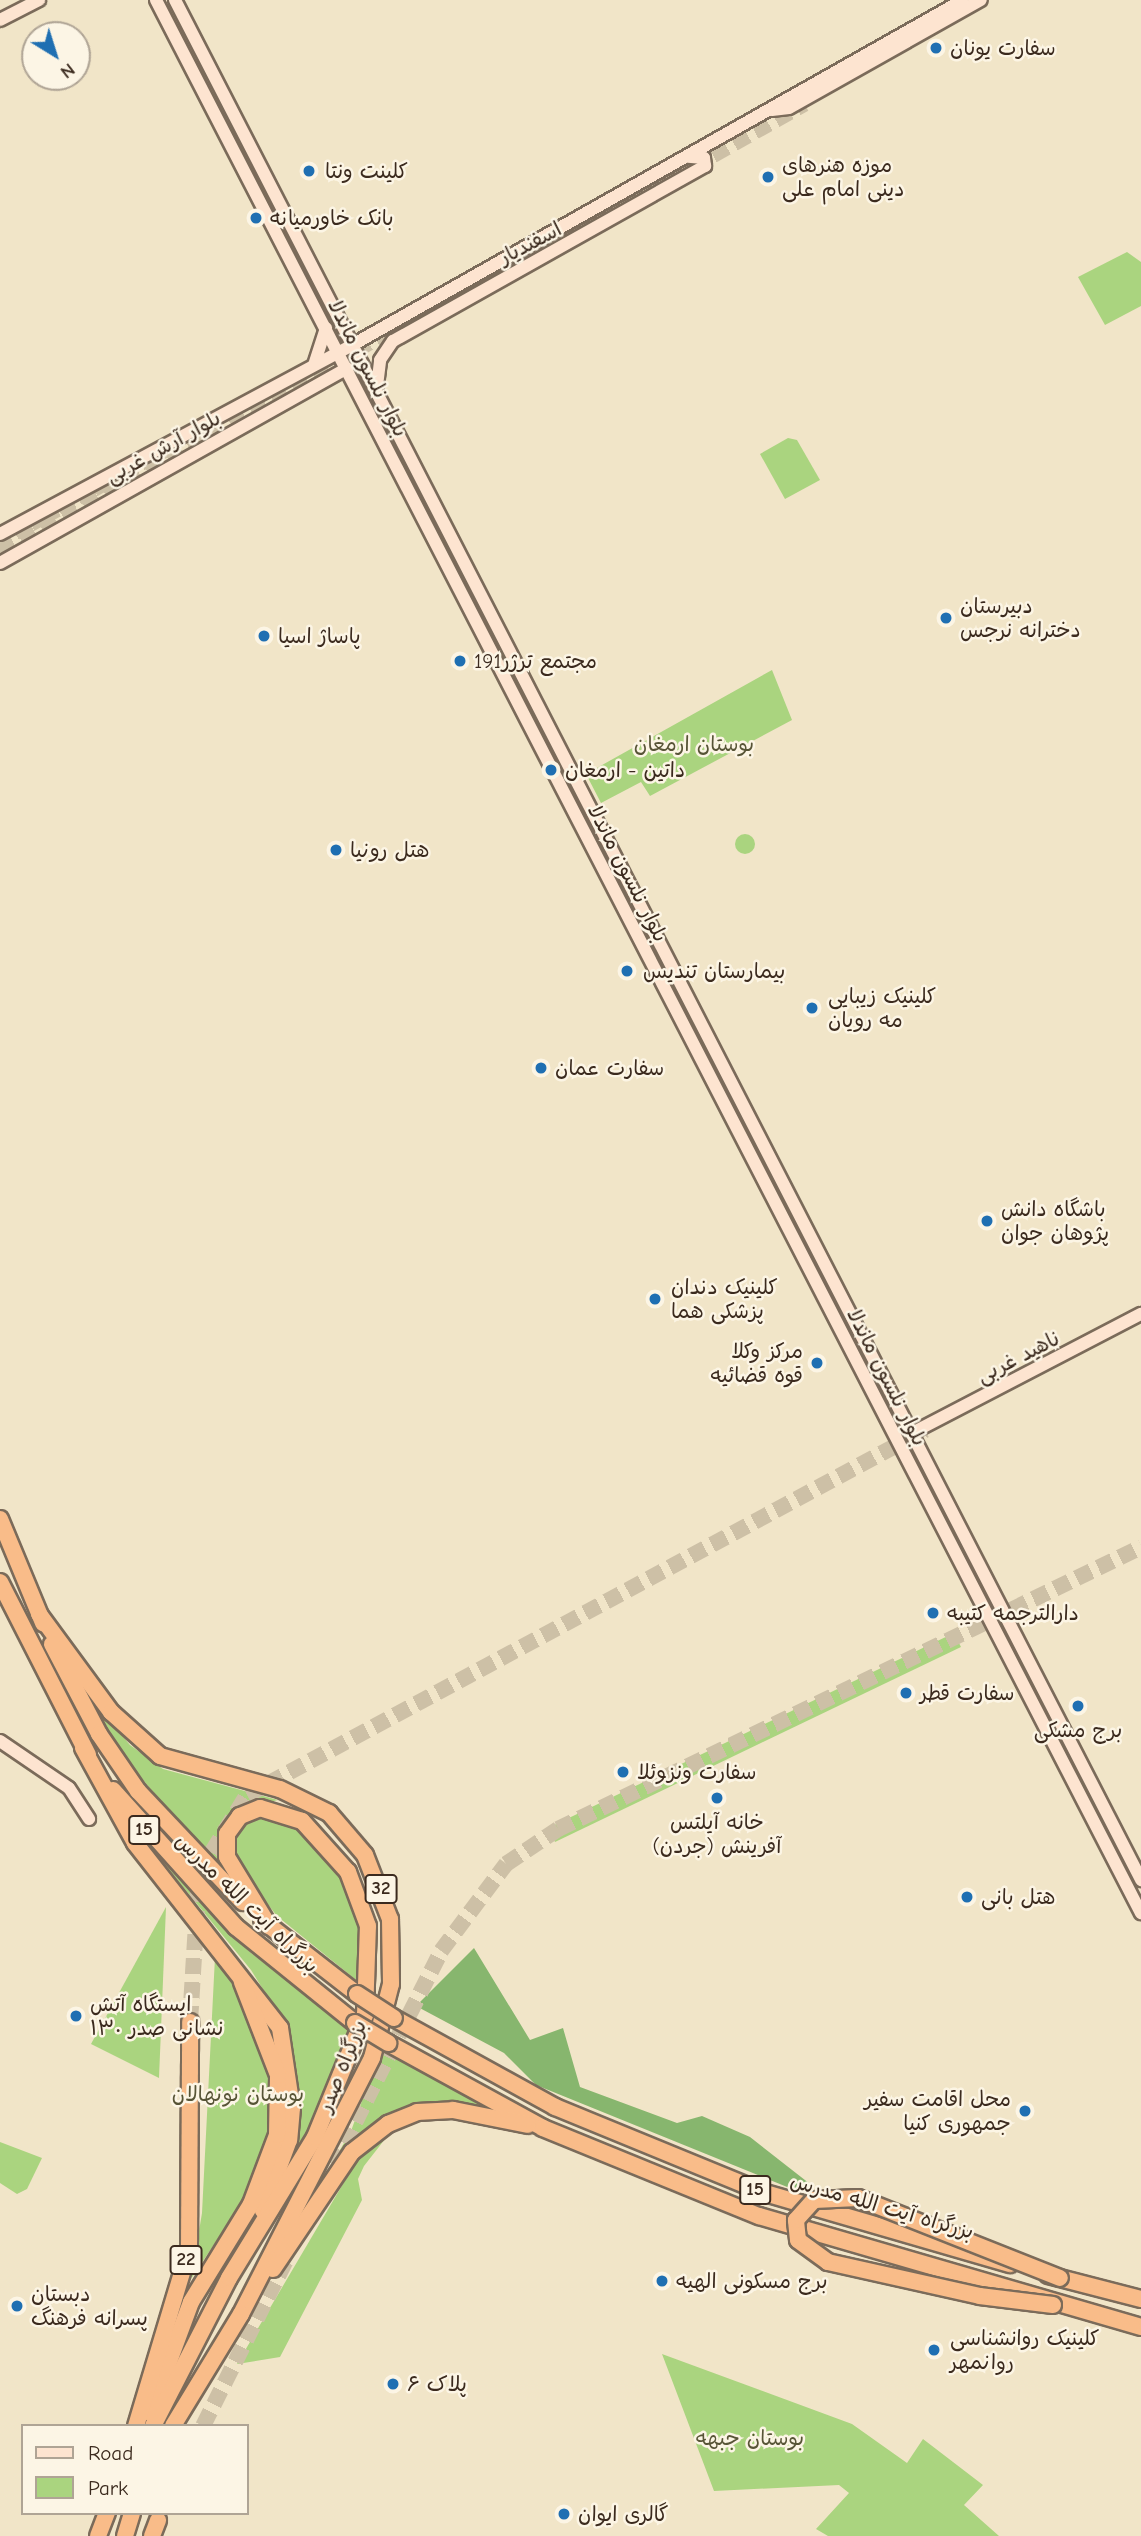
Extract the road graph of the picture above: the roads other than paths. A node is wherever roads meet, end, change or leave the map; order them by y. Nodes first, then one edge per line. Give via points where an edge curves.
1 (39, 0) edge
2 (156, 0) edge
3 (175, 0) edge
4 (963, 0) edge
5 (981, 0) edge
6 (0, 20) edge
7 (767, 111) junction
8 (684, 158) junction
9 (326, 327) junction
10 (354, 344) junction
11 (339, 352) junction
12 (314, 365) junction
13 (347, 368) junction
14 (295, 376) junction
15 (377, 390) junction
16 (165, 452) tunnel mouth
17 (0, 534) edge
18 (0, 563) edge
19 (1141, 1314) edge
20 (912, 1433) junction
21 (0, 1519) edge
22 (0, 1582) edge
23 (39, 1614) junction
24 (0, 1741) edge
25 (83, 1748) junction
26 (89, 1819) dead end
27 (1120, 1839) junction
28 (1106, 1846) junction
29 (1141, 1880) edge
30 (1141, 1913) edge
31 (269, 1926) junction
32 (234, 1963) junction
33 (190, 2022) tunnel mouth
34 (543, 2128) junction
35 (229, 2278) junction
36 (1060, 2278) junction
37 (1141, 2298) edge
38 (1053, 2305) junction
39 (241, 2314) junction
40 (1141, 2328) edge
41 (137, 2424) edge
42 (146, 2424) edge
43 (154, 2424) edge
44 (174, 2424) edge
45 (108, 2515) edge
46 (109, 2515) edge
47 (131, 2515) edge
48 (158, 2520) dead end
49 (99, 2536) edge
50 (105, 2536) edge
51 (125, 2536) edge
52 (152, 2536) edge

1 - 6 main road
2 - 9 main road, بلوار نلسون ماندلا
3 - 10 main road, بلوار نلسون ماندلا
4 - 7 main road, اسفندیار
5 - 7 main road, اسفندیار via 789,108
7 - 8 main road, اسفندیار
8 - 10 main road, اسفندیار
8 - 15 main road, اسفندیار via 704,158 705,166 393,341 380,360
9 - 11 main road, بلوار نلسون ماندلا
9 - 12 main road
10 - 11 main road, بلوار آرش غربی
10 - 15 main road, بلوار نلسون ماندلا
11 - 12 main road, بلوار آرش غربی
11 - 13 main road, بلوار نلسون ماندلا
12 - 14 main road, بلوار آرش غربی
13 - 18 main road, بلوار آرش غربی
13 - 28 main road, بلوار نلسون ماندلا
14 - 16 main road, بلوار آرش غربی
14 - 17 main road, بلوار آرش غربی
15 - 20 main road, بلوار نلسون ماندلا
19 - 20 main road, ناهید غربی
20 - 27 main road, بلوار نلسون ماندلا
21 - 23 highway, بزرگراه آیت الله مدرس / 15
22 - 25 highway, بزرگراه آیت الله مدرس / 15
23 - 31 highway, بزرگراه آیت الله مدرس / 15 via 69,1682 138,1791
23 - 39 highway, بزرگراه صدر / 32 via 111,1712 160,1756 280,1789 329,1813 365,1855 390,1919 391,1984 372,2058
24 - 26 main road via 69,1788
25 - 32 highway via 127,1832
25 - 34 highway, بزرگراه آیت الله مدرس / 15, bridge via 166,1856 236,1927 355,2023
27 - 28 main road
27 - 29 main road, بلوار نلسون ماندلا
28 - 30 main road, بلوار نلسون ماندلا
31 - 35 highway, بزرگراه صدر / 32 via 227,1857 227,1834 240,1816 260,1808 302,1821 337,1853 368,1926 369,1978 365,2015 335,2096
31 - 36 highway, بزرگراه آیت الله مدرس / 15, bridge via 394,2018 567,2112 765,2193
32 - 35 highway, 32 via 280,2028 292,2108 276,2182
32 - 42 highway via 278,2075 277,2135 251,2204 191,2302
33 - 41 highway, 22 via 189,2249
34 - 38 highway, بزرگراه آیت الله مدرس / 15 via 759,2216
34 - 39 highway via 453,2110 416,2112 380,2128 339,2169
35 - 43 highway, بزرگراه صدر / 32
36 - 37 highway, بزرگراه آیت الله مدرس / 15
36 - 38 highway, bridge via 858,2198 814,2200 796,2220 799,2240 828,2262 980,2296
38 - 40 highway, بزرگراه آیت الله مدرس / 15
39 - 44 highway, بزرگراه صدر / 32
45 - 49 highway
46 - 50 highway
47 - 51 highway
48 - 52 highway

